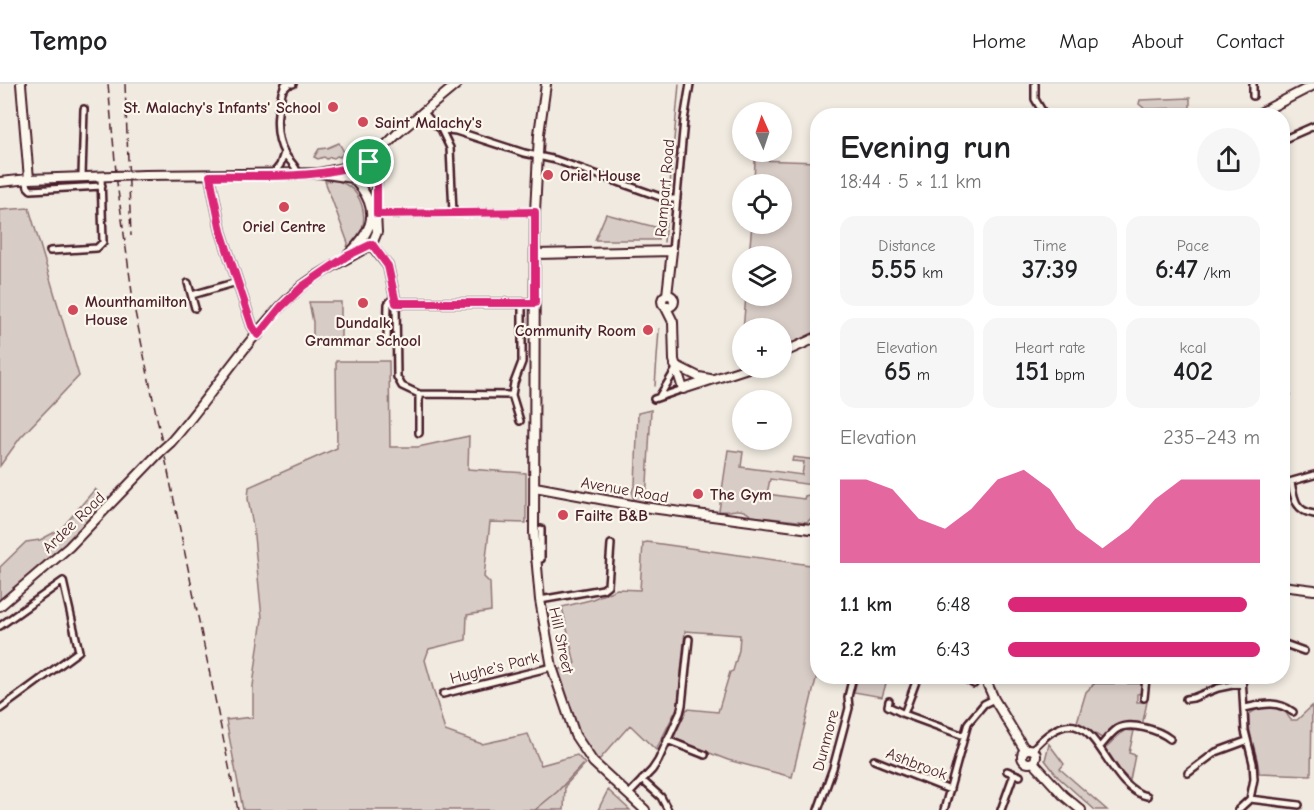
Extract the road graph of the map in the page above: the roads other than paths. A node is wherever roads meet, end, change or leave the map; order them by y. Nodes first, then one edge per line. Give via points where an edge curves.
1 (21, 84) edge
2 (293, 84) edge
3 (457, 84) edge
4 (546, 84) edge
5 (690, 84) edge
6 (1035, 84) edge
7 (1253, 84) edge
8 (1314, 85) edge
9 (284, 87) edge
10 (1253, 96) dead end
11 (1040, 108) edge
12 (1269, 108) edge
13 (84, 109) dead end
14 (423, 111) junction
15 (1314, 126) edge
16 (441, 129) junction
17 (1290, 136) edge
18 (284, 153) junction
19 (538, 155) junction
20 (369, 162) junction
21 (356, 165) junction
22 (319, 173) junction
23 (298, 174) junction
24 (271, 175) junction
25 (82, 176) junction
26 (101, 176) junction
27 (210, 176) junction
28 (378, 177) junction
29 (353, 178) junction
30 (28, 179) junction
31 (0, 182) edge
32 (102, 186) junction
33 (360, 186) junction
34 (671, 199) junction
35 (535, 212) junction
36 (453, 213) junction
37 (377, 214) junction
38 (366, 235) junction
39 (372, 244) junction
40 (50, 251) dead end
41 (672, 251) junction
42 (536, 254) junction
43 (347, 256) junction
44 (237, 282) junction
45 (188, 283) dead end
46 (192, 295) junction
47 (395, 300) junction
48 (522, 303) junction
49 (535, 303) junction
50 (195, 308) dead end
51 (258, 335) junction
52 (810, 341) edge
53 (381, 342) dead end
54 (792, 349) edge
55 (676, 367) junction
56 (732, 373) edge
57 (711, 380) junction
58 (683, 389) junction
59 (419, 394) junction
60 (512, 395) junction
61 (520, 421) dead end
62 (419, 433) dead end
63 (535, 471) junction
64 (1314, 475) edge
65 (1291, 482) joint
66 (535, 487) junction
67 (552, 490) junction
68 (1313, 513) edge
69 (541, 529) dead end
70 (810, 529) edge
71 (611, 544) dead end
72 (535, 560) junction
73 (1290, 587) edge
74 (1314, 590) edge
75 (540, 600) junction
76 (0, 606) edge
77 (0, 626) edge
78 (689, 639) dead end
79 (1290, 644) edge
80 (1304, 651) dead end
81 (552, 667) junction
82 (851, 684) edge
83 (915, 684) edge
84 (987, 684) edge
85 (1145, 684) edge
86 (1230, 684) edge
87 (1242, 684) edge
88 (443, 694) dead end
89 (1144, 698) dead end
90 (994, 699) junction
91 (1186, 699) dead end
92 (889, 701) dead end
93 (1245, 708) junction
94 (0, 710) edge
95 (1293, 712) dead end
96 (904, 714) junction
97 (964, 736) junction
98 (1170, 739) dead end
99 (668, 740) junction
100 (1246, 741) junction
101 (1100, 747) junction
102 (1029, 750) junction
103 (705, 755) dead end
104 (874, 760) dead end
105 (1007, 771) dead end
106 (1188, 773) dead end
107 (642, 780) junction
108 (950, 790) junction
109 (628, 795) junction
110 (1147, 796) dead end
111 (1250, 799) junction
112 (1299, 805) dead end
113 (641, 809) edge
114 (668, 810) edge
115 (818, 810) edge
116 (944, 810) edge
117 (1002, 810) edge
118 (1081, 810) edge
119 (1238, 810) edge

1 - 30 main road
2 - 9 street
3 - 14 main road
4 - 19 main road
5 - 34 street, Rampart Road
6 - 11 street via 1035,99
7 - 10 street
8 - 12 main road
9 - 18 street via 278,129
13 - 25 street
14 - 16 street
14 - 20 main road
15 - 17 street
16 - 19 street
16 - 36 street via 450,148
18 - 23 street
18 - 24 street
19 - 34 street
19 - 35 main road
20 - 21 main road
20 - 28 main road via 377,169
21 - 22 main road
21 - 29 main road
22 - 23 main road
22 - 29 main road
23 - 24 main road
24 - 27 main road
25 - 26 main road
25 - 30 main road
26 - 27 main road, bridge
26 - 32 street
27 - 44 main road
28 - 33 main road via 371,186
28 - 37 main road
29 - 33 main road
30 - 31 main road
30 - 32 street via 31,190
32 - 40 street via 101,246
33 - 38 main road via 371,210
34 - 41 street, Rampart Road
35 - 36 street
35 - 42 main road
36 - 37 street
37 - 39 main road
38 - 39 main road
38 - 43 main road
39 - 43 main road
39 - 47 main road via 388,266
41 - 42 main road
41 - 55 main road, Rampart Road via 667,295 662,302 670,306
42 - 49 main road
43 - 51 main road, Ardee Road via 303,286
44 - 46 street
44 - 51 main road
45 - 46 street
46 - 50 street
47 - 48 main road
47 - 53 street via 388,304 387,341
47 - 59 street via 398,382
48 - 49 main road
48 - 60 street via 522,362
49 - 63 main road, Hill Street
51 - 76 main road, Ardee Road, bridge via 171,442 77,540
52 - 54 main road
55 - 57 main road
55 - 58 main road
55 - 58 street via 657,398
56 - 57 main road
57 - 58 main road
59 - 60 street
59 - 62 street
60 - 61 street
63 - 66 main road, Hill Street
63 - 67 main road
64 - 65 street
65 - 68 street via 1296,504
66 - 67 main road, Avenue Road
66 - 72 main road, Hill Street
67 - 70 main road, Avenue Road via 643,507
69 - 72 street via 541,559
71 - 75 street via 608,585 603,589
72 - 75 main road, Hill Street
73 - 74 main road
75 - 81 main road, Hill Street
77 - 94 street via 63,581 79,651
78 - 99 street via 682,705
79 - 80 street
81 - 88 street, Hughe's Park
81 - 109 main road, Hill Street via 577,738 593,762
82 - 115 street, Dunmore via 849,708
83 - 96 street
84 - 90 main road
85 - 89 street
86 - 91 street
87 - 93 street
90 - 97 street, Ashbrook via 974,715
90 - 102 main road
92 - 96 street via 888,706
93 - 95 street via 1274,704
93 - 100 street
96 - 97 street
97 - 108 street, Ashbrook
98 - 101 street via 1127,726 1119,728
99 - 103 street
99 - 107 street via 658,761
100 - 106 street via 1216,752
100 - 111 street via 1253,763
101 - 102 street via 1081,730 1062,725
101 - 110 street via 1125,782
102 - 118 main road via 1036,755 1033,762
104 - 108 street, Ashbrook
105 - 117 street via 1017,775
107 - 109 street
107 - 114 street via 661,797
108 - 116 street, Ashbrook
109 - 113 main road, Hill Street
111 - 112 street
111 - 119 street

